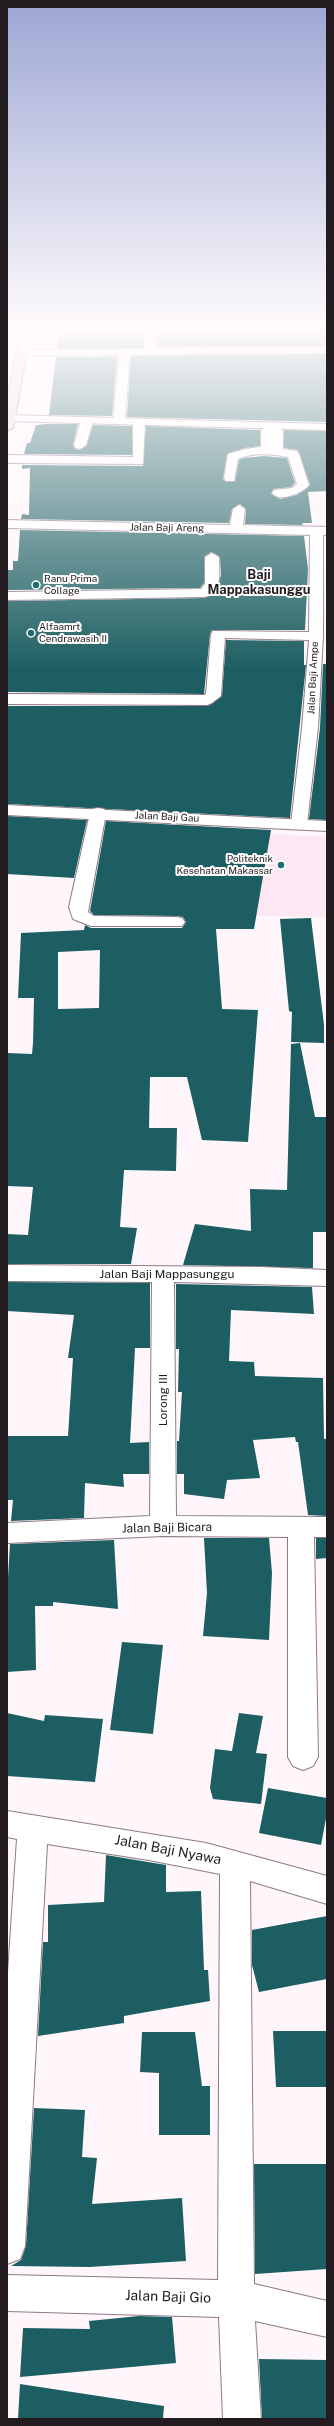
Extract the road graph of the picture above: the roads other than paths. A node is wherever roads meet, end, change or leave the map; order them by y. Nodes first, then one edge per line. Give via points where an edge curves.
1 (137, 443) edge
2 (278, 443) edge
3 (272, 451) junction
4 (7, 459) edge
5 (230, 478) dead end
6 (278, 493) dead end
7 (239, 509) dead end
8 (7, 524) edge
9 (236, 529) junction
10 (322, 531) edge
11 (212, 557) dead end
12 (7, 596) edge
13 (321, 614) edge
14 (316, 636) junction
15 (7, 699) edge
16 (7, 810) edge
17 (98, 813) junction
18 (299, 824) junction
19 (327, 826) edge
20 (176, 922) dead end
21 (7, 1273) edge
22 (163, 1274) junction
23 (327, 1278) edge
24 (163, 1526) junction
25 (314, 1527) edge
26 (7, 1533) edge
27 (303, 1757) dead end
28 (20, 1826) edge
29 (235, 1864) junction
30 (327, 1890) edge
31 (7, 2246) edge
32 (7, 2293) edge
33 (236, 2299) junction
34 (327, 2319) edge
35 (242, 2419) edge

1 - 4 street via 139,461
2 - 3 street
3 - 5 street via 247,452 232,457
3 - 6 street via 296,456 303,485 296,491
7 - 9 street
8 - 9 street, Jalan Baji Areng
9 - 10 street, Jalan Baji Areng
10 - 13 street, Jalan Baji Ampe
11 - 12 street via 212,585 205,593
13 - 14 street, Jalan Baji Ampe
14 - 15 street via 218,634 213,696 207,700
14 - 18 street, Jalan Baji Ampe via 310,728
16 - 17 street, Jalan Baji Gau
17 - 18 street, Jalan Baji Gau
17 - 20 street via 78,907 79,915 91,921
18 - 19 street, Jalan Baji Gau
21 - 22 street, Jalan Baji Mappasunggu
22 - 23 street, Jalan Baji Mappasunggu
22 - 24 street, Lorong III
24 - 25 street, Jalan Baji Bicara
24 - 26 street, Jalan Baji Bicara
25 - 27 street
28 - 29 street, Jalan Baji Nyawa via 118,1840
28 - 31 street
29 - 30 street, Jalan Baji Nyawa
29 - 33 street
32 - 33 street, Jalan Baji Gio
33 - 34 street, Jalan Baji Gio
33 - 35 street

